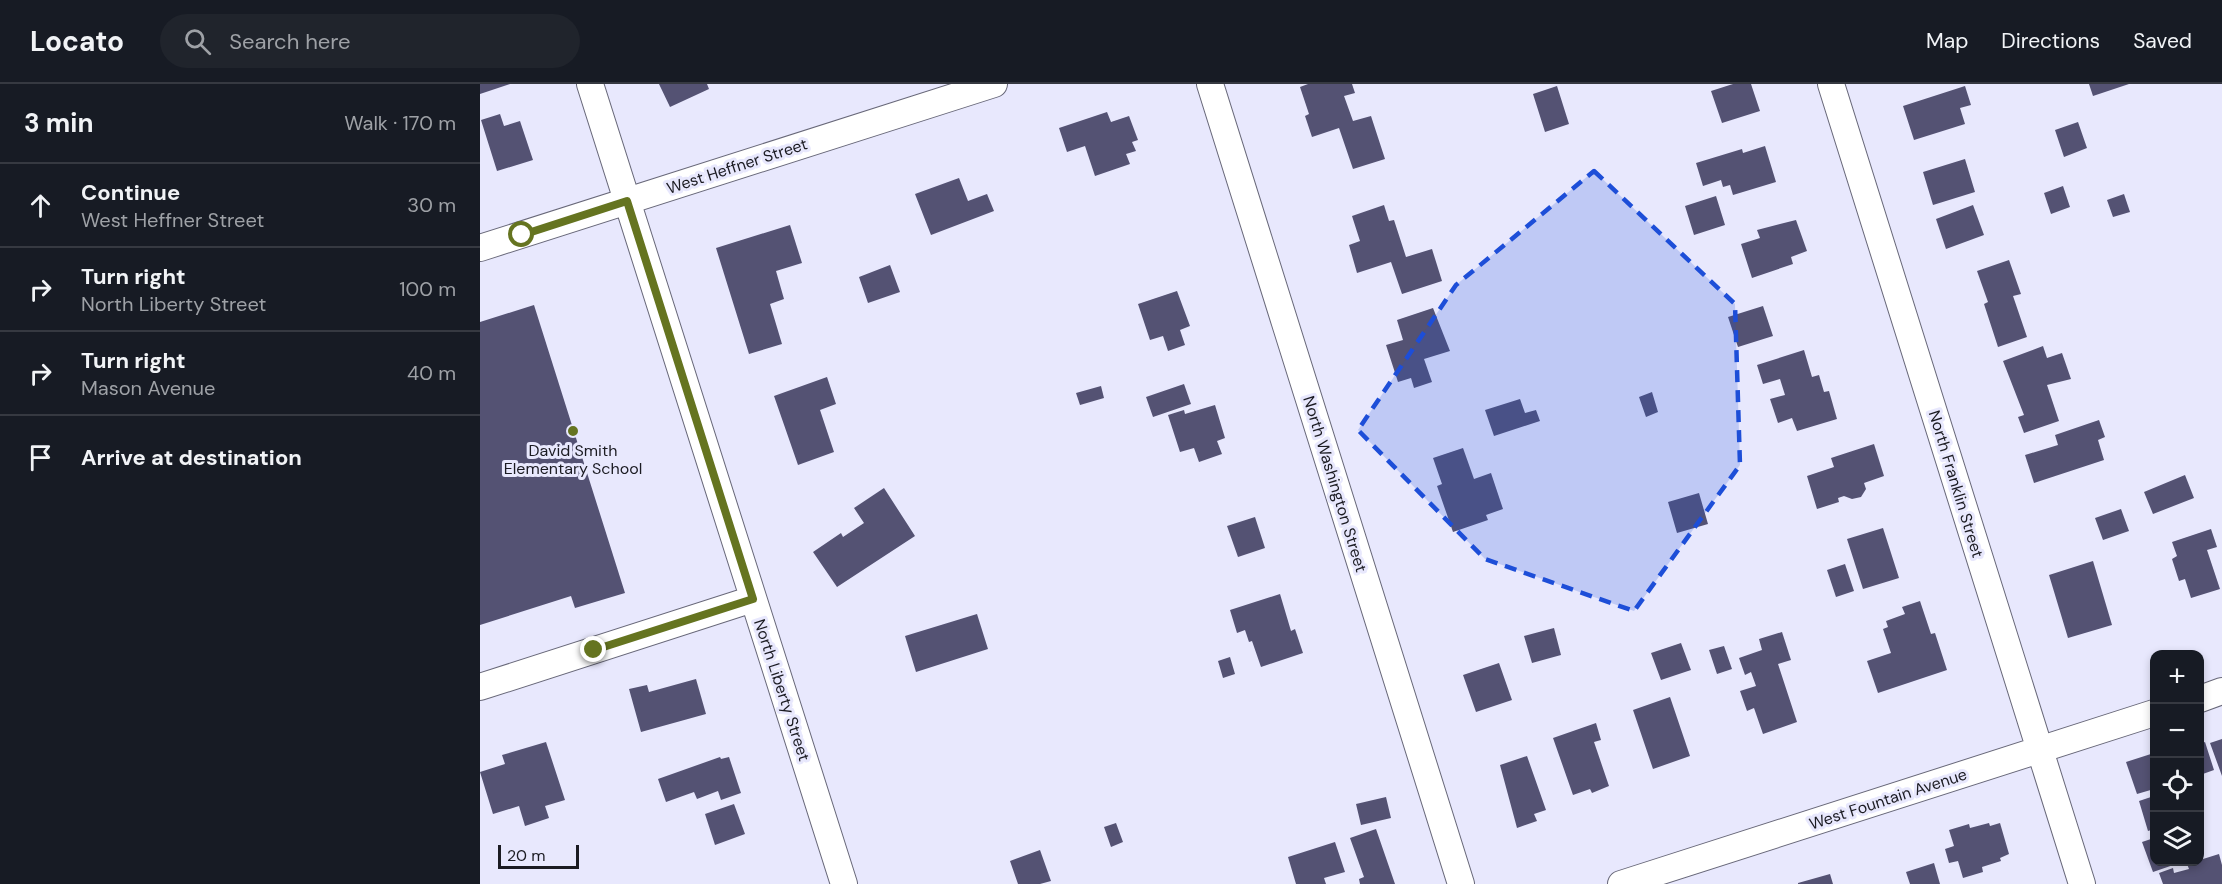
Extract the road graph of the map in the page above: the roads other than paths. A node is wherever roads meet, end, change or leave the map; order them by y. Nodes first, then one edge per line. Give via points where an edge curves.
1 (591, 84) edge
2 (994, 84) edge
3 (1210, 84) edge
4 (1831, 84) edge
5 (627, 201) junction
6 (480, 248) edge
7 (753, 599) junction
8 (480, 687) edge
9 (2222, 692) edge
10 (2204, 697) edge
11 (2150, 714) edge
12 (2040, 750) junction
13 (844, 884) edge
14 (1461, 884) edge
15 (1621, 884) edge
16 (2082, 884) edge

1 - 5 street, North Liberty Street
2 - 5 street, West Heffner Street
3 - 14 street, North Washington Street
4 - 12 street, North Franklin Street
5 - 6 street, West Heffner Street
5 - 7 street, North Liberty Street
7 - 8 street
7 - 13 street, North Liberty Street
9 - 10 street
11 - 12 street, West Fountain Avenue
12 - 15 street, West Fountain Avenue
12 - 16 street, North Franklin Street

